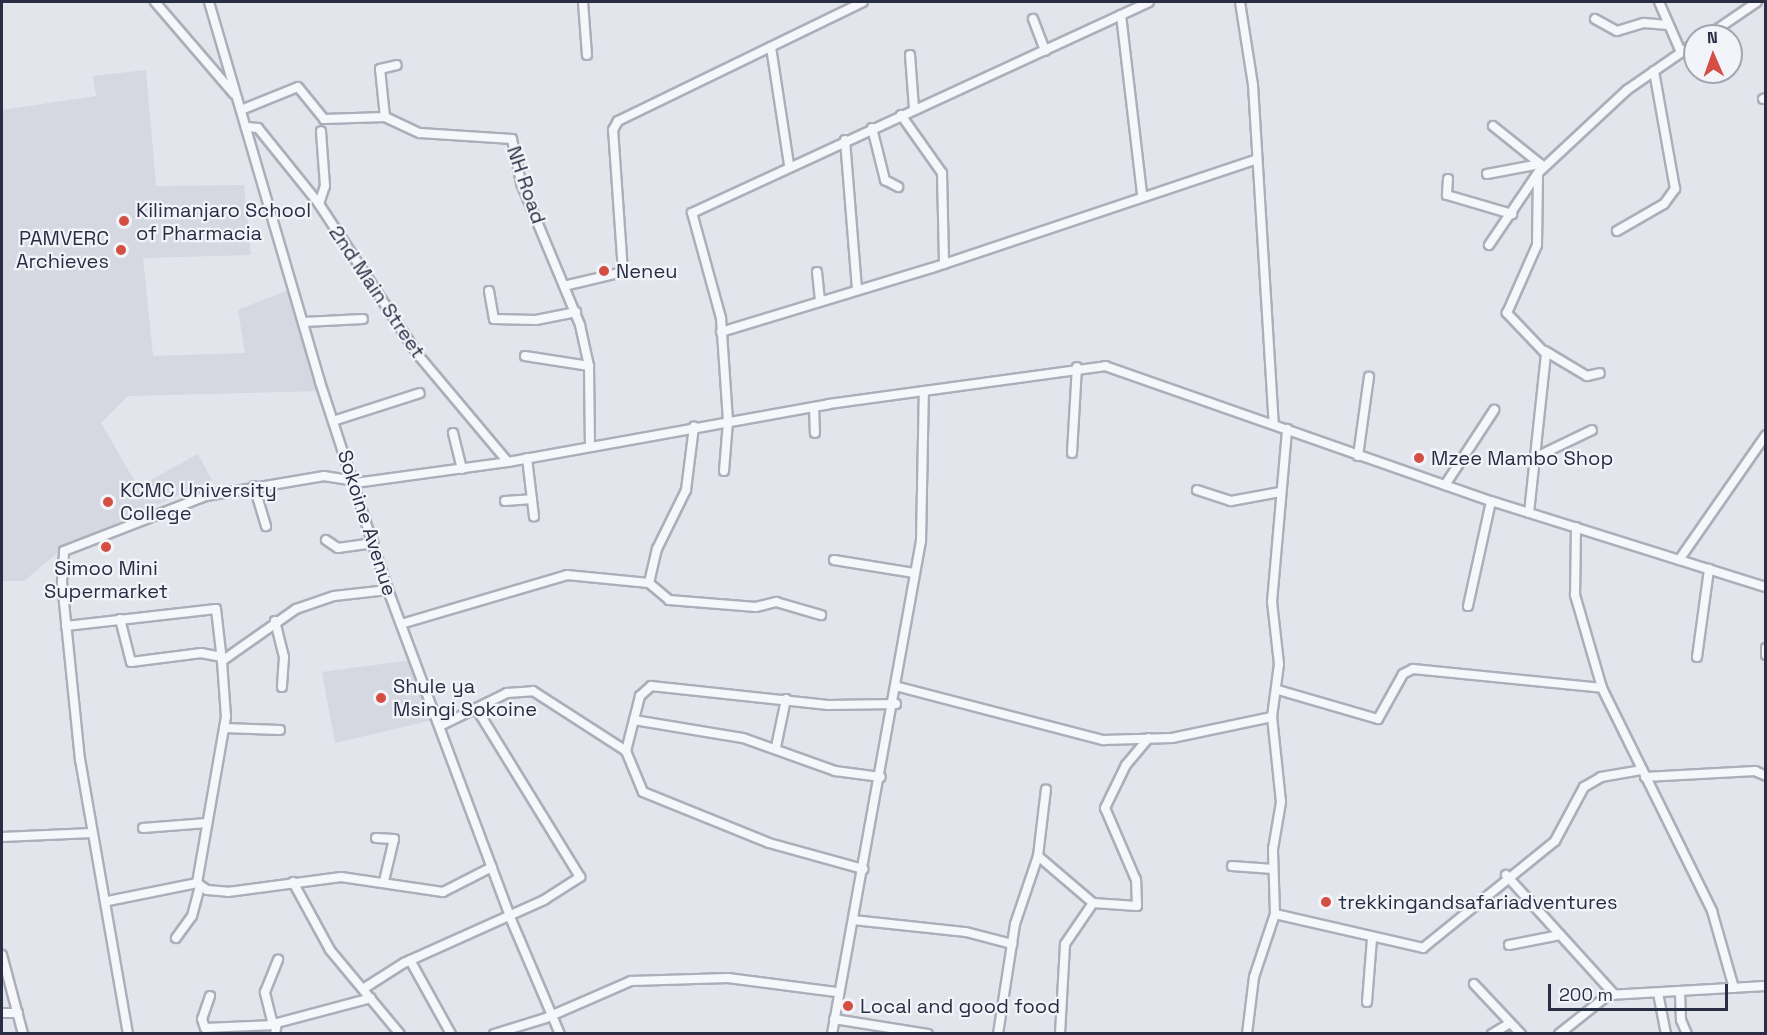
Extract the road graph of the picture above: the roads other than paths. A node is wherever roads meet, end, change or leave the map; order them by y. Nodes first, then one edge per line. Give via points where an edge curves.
1 (155, 2) edge
2 (209, 2) edge
3 (585, 2) edge
4 (863, 2) edge
5 (1149, 2) edge
6 (1240, 2) edge
7 (1659, 2) edge
8 (1757, 2) edge
9 (1135, 5) edge
10 (1121, 15) junction
11 (1033, 19) dead end
12 (1595, 19) dead end
13 (1725, 24) edge
14 (1668, 25) junction
15 (771, 47) junction
16 (1045, 51) junction
17 (1681, 52) joint
18 (587, 55) dead end
19 (910, 55) dead end
20 (398, 64) dead end
21 (1654, 71) junction
22 (236, 95) junction
23 (914, 108) junction
24 (241, 110) junction
25 (901, 115) junction
26 (385, 117) junction
27 (1493, 126) dead end
28 (247, 127) junction
29 (872, 128) junction
30 (321, 131) dead end
31 (845, 140) junction
32 (1255, 160) junction
33 (789, 165) junction
34 (1540, 168) junction
35 (1487, 174) dead end
36 (1448, 179) dead end
37 (898, 187) dead end
38 (1142, 195) junction
39 (319, 204) junction
40 (1512, 214) junction
41 (1617, 231) dead end
42 (1490, 245) dead end
43 (944, 264) junction
44 (818, 272) dead end
45 (568, 285) junction
46 (857, 288) junction
47 (489, 291) dead end
48 (820, 299) junction
49 (576, 312) junction
50 (363, 320) dead end
51 (304, 322) junction
52 (721, 332) junction
53 (1545, 351) junction
54 (525, 356) dead end
55 (589, 366) junction
56 (1077, 367) junction
57 (1600, 373) dead end
58 (1369, 377) dead end
59 (924, 391) junction
60 (420, 393) dead end
61 (814, 407) junction
62 (1494, 410) dead end
63 (333, 421) junction
64 (728, 421) junction
65 (1274, 424) junction
66 (694, 428) junction
67 (1287, 429) junction
68 (1592, 430) dead end
69 (453, 433) dead end
70 (815, 433) dead end
71 (1766, 435) edge
72 (590, 445) junction
73 (1072, 453) dead end
74 (1358, 456) junction
75 (1536, 457) junction
76 (527, 459) junction
77 (508, 462) junction
78 (462, 469) junction
79 (724, 471) dead end
80 (355, 482) junction
81 (1445, 485) junction
82 (254, 486) junction
83 (1197, 489) dead end
84 (1280, 492) junction
85 (532, 499) junction
86 (505, 501) dead end
87 (1491, 501) junction
88 (1529, 513) junction
89 (534, 517) dead end
90 (266, 526) dead end
91 (1576, 526) junction
92 (326, 540) dead end
93 (374, 543) junction
94 (834, 560) dead end
95 (1679, 560) junction
96 (1709, 569) junction
97 (914, 573) junction
98 (649, 584) junction
99 (1766, 588) edge
100 (388, 590) junction
101 (1468, 606) dead end
102 (821, 615) dead end
103 (120, 619) junction
104 (275, 621) junction
105 (401, 624) junction
106 (66, 626) junction
107 (1766, 648) edge
108 (1766, 655) edge
109 (1697, 657) dead end
110 (222, 659) junction
111 (282, 687) dead end
112 (899, 687) junction
113 (1602, 688) junction
114 (1278, 690) junction
115 (786, 699) junction
116 (896, 704) junction
117 (476, 708) junction
118 (1272, 717) junction
119 (634, 720) junction
120 (440, 726) junction
121 (224, 728) junction
122 (280, 730) dead end
123 (1149, 738) junction
124 (776, 747) junction
125 (626, 751) junction
126 (1766, 767) edge
127 (1755, 771) junction
128 (1643, 774) junction
129 (1766, 776) edge
130 (881, 777) junction
131 (1046, 789) dead end
132 (207, 823) junction
133 (143, 828) dead end
134 (92, 833) junction
135 (2, 837) edge
136 (376, 838) dead end
137 (1038, 856) junction
138 (492, 867) junction
139 (1232, 867) dead end
140 (863, 869) junction
141 (1273, 869) junction
142 (1506, 875) junction
143 (384, 881) junction
144 (293, 882) junction
145 (199, 885) junction
146 (108, 901) junction
147 (1093, 903) junction
148 (1275, 914) junction
149 (510, 917) junction
150 (853, 920) junction
151 (1560, 935) junction
152 (176, 938) dead end
153 (1372, 939) junction
154 (1012, 944) junction
155 (1509, 945) dead end
156 (2, 955) edge
157 (278, 958) dead end
158 (410, 960) junction
159 (1474, 984) dead end
160 (1766, 986) edge
161 (1734, 988) junction
162 (363, 989) junction
163 (836, 992) junction
164 (1680, 992) junction
165 (1658, 993) junction
166 (1614, 994) junction
167 (210, 996) dead end
168 (371, 998) junction
169 (1367, 1002) dead end
170 (2, 1013) edge
171 (18, 1013) junction
172 (552, 1016) junction
173 (834, 1019) junction
174 (1510, 1023) junction
175 (274, 1028) edge
176 (897, 1031) edge
177 (23, 1034) edge
178 (128, 1034) edge
179 (400, 1034) edge
180 (452, 1034) edge
181 (494, 1034) edge
182 (560, 1034) edge
183 (832, 1034) edge
184 (928, 1034) edge
185 (998, 1034) edge
186 (1060, 1034) edge
187 (1247, 1034) edge
188 (1492, 1034) edge
189 (1521, 1034) edge
190 (1559, 1034) edge
191 (1666, 1034) edge
192 (1688, 1034) edge

1 - 22 street
2 - 22 street, Sokoine Avenue
3 - 18 street
4 - 15 street
5 - 9 street
6 - 32 street via 1253,85
7 - 14 street
8 - 13 street
9 - 10 street
10 - 16 street
10 - 38 street
11 - 16 street
12 - 14 street via 1617,31 1644,23
14 - 17 street
15 - 33 street
15 - 45 street via 618,121 614,130 623,272
16 - 23 street
17 - 21 street
19 - 23 street
20 - 26 street via 380,69
21 - 34 street
21 - 41 street via 1675,189 1664,204
22 - 24 street, Sokoine Avenue
23 - 25 street
24 - 26 street, NH Road via 298,87 324,119
24 - 28 street, Sokoine Avenue
25 - 29 street
25 - 43 street via 942,172
26 - 45 street, NH Road via 420,133 512,139 521,183
27 - 34 street
28 - 39 street, 2nd Main Street via 258,128
28 - 51 street, Sokoine Avenue
29 - 31 street
29 - 37 street via 885,180
30 - 39 street via 325,186
31 - 33 street
31 - 46 street
32 - 38 street
32 - 65 street
33 - 52 street via 692,213 719,301
34 - 35 street
34 - 40 street
34 - 53 street via 1537,245 1507,316
36 - 40 street via 1447,195
38 - 43 street
39 - 77 street, 2nd Main Street via 419,356
40 - 42 street
43 - 46 street
44 - 48 street
45 - 49 street, NH Road
46 - 48 street
47 - 49 street via 494,319 536,320
48 - 52 street
49 - 55 street, NH Road
50 - 51 street
51 - 63 street, Sokoine Avenue
52 - 64 street
53 - 57 street via 1587,376
53 - 75 street
54 - 55 street
55 - 72 street, NH Road
56 - 59 street
56 - 65 street via 1105,366
56 - 73 street
58 - 74 street
59 - 61 street
59 - 97 street via 922,527
60 - 63 street
61 - 64 street
61 - 70 street
62 - 81 street
63 - 80 street, Sokoine Avenue
64 - 66 street
64 - 79 street
65 - 67 street
66 - 72 street
66 - 98 street via 686,490 657,549
67 - 74 street
67 - 84 street
68 - 75 street
69 - 78 street
71 - 95 street
72 - 76 street
74 - 81 street
75 - 88 street
76 - 77 street
76 - 85 street
77 - 78 street
78 - 80 street
80 - 82 street via 324,476
80 - 93 street, Sokoine Avenue
81 - 87 street
82 - 90 street
82 - 106 street via 170,506 68,546 61,560
83 - 84 street via 1231,501
84 - 114 street via 1272,602
85 - 86 street
85 - 89 street
87 - 88 street
87 - 101 street
88 - 91 street
91 - 95 street
91 - 113 street via 1575,596
92 - 93 street via 338,548
93 - 100 street, Sokoine Avenue
94 - 97 street
95 - 96 street
96 - 99 street
96 - 109 street
97 - 112 street
98 - 102 street via 669,600 756,607 776,602
98 - 105 street via 567,574
100 - 104 street via 315,602
100 - 105 street, Sokoine Avenue
103 - 106 street
103 - 110 street via 131,662 201,653
103 - 110 street via 216,609
104 - 110 street
104 - 111 street via 284,657
105 - 120 street, Sokoine Avenue
106 - 134 street
107 - 108 street
110 - 121 street
112 - 116 street
112 - 123 street via 1011,712 1071,735
113 - 114 street via 1413,669 1403,674 1378,719
113 - 128 street
114 - 118 street
115 - 116 street via 828,705
115 - 119 street via 651,686 642,691
115 - 124 street
116 - 130 street
117 - 120 street
117 - 125 street via 514,691 534,692
117 - 149 street via 518,784 580,874 577,882
118 - 123 street
118 - 141 street via 1281,802
119 - 124 street
119 - 125 street
120 - 138 street, Sokoine Avenue
121 - 122 street
121 - 132 street
123 - 147 street via 1126,765 1105,810 1136,880 1140,902 1131,910
124 - 130 street via 835,771
125 - 140 street via 643,792 769,843
126 - 127 street
127 - 128 street
127 - 129 street
128 - 142 street via 1601,777 1584,787 1560,835
128 - 161 street via 1718,925
130 - 140 street
131 - 137 street
132 - 133 street
132 - 145 street
134 - 135 street
134 - 146 street
136 - 143 street via 394,839
137 - 147 street
137 - 154 street
138 - 143 street via 443,892
138 - 149 street, Sokoine Avenue
139 - 141 street
140 - 150 street
141 - 148 street
142 - 151 street
142 - 153 street via 1423,948
143 - 144 street via 323,877
144 - 145 street via 228,892
144 - 162 street via 305,912
145 - 146 street
145 - 152 street via 192,916
146 - 178 street
147 - 186 street via 1065,944
148 - 153 street
148 - 187 street via 1254,977
149 - 158 street
149 - 172 street, Sokoine Avenue
150 - 154 street via 966,932
150 - 163 street
151 - 155 street
151 - 166 street
153 - 169 street
154 - 185 street
156 - 171 street
157 - 175 street via 266,992
158 - 162 street
158 - 180 street
159 - 174 street
160 - 161 street
161 - 164 street
162 - 168 street
163 - 172 street via 728,978 643,980
163 - 173 street
164 - 165 street
164 - 192 street
165 - 166 street
165 - 191 street
166 - 190 street via 1591,1004
167 - 175 street via 202,1019 205,1028
168 - 175 street
168 - 179 street
170 - 171 street
171 - 177 street
172 - 181 street
172 - 182 street, Sokoine Avenue
173 - 176 street
173 - 183 street
174 - 188 street
174 - 189 street
176 - 184 street

